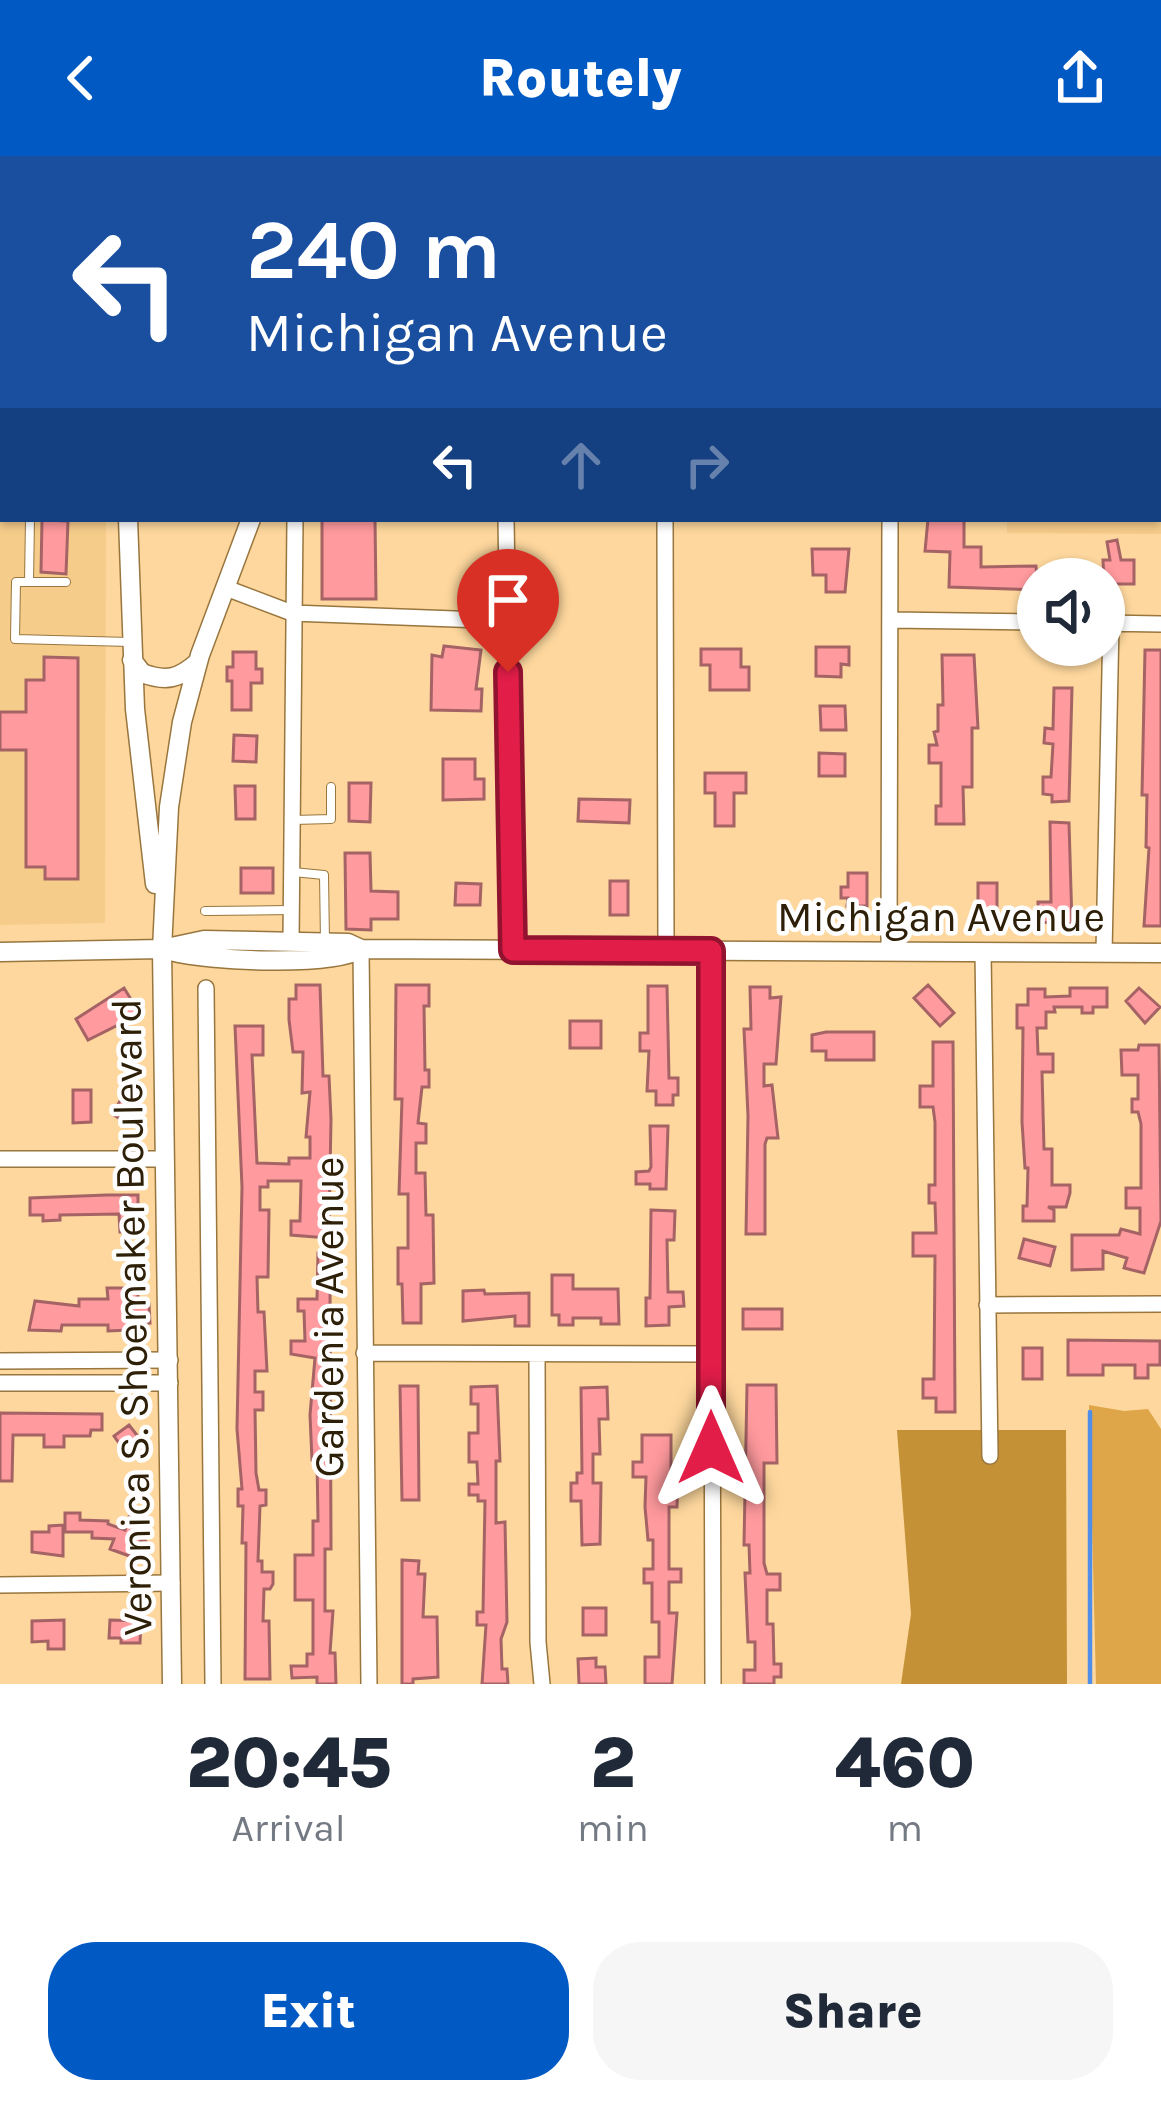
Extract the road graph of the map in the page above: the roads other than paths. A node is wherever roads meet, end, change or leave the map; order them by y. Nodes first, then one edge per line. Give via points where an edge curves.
1 (30, 522) edge
2 (128, 522) edge
3 (250, 522) edge
4 (295, 522) edge
5 (506, 522) edge
6 (665, 522) edge
7 (890, 522) edge
8 (29, 582) junction
9 (66, 582) dead end
10 (226, 588) junction
11 (292, 613) junction
12 (890, 620) junction
13 (509, 621) junction
14 (1017, 622) edge
15 (1125, 623) edge
16 (1161, 624) edge
17 (132, 651) junction
18 (199, 662) junction
19 (1107, 666) edge
20 (331, 788) dead end
21 (292, 820) junction
22 (292, 872) junction
23 (292, 910) junction
24 (205, 911) dead end
25 (291, 941) junction
26 (325, 942) junction
27 (161, 949) junction
28 (361, 949) junction
29 (513, 950) junction
30 (666, 950) junction
31 (711, 951) junction
32 (889, 951) junction
33 (0, 952) edge
34 (983, 952) junction
35 (1104, 952) junction
36 (1161, 953) edge
37 (206, 988) dead end
38 (0, 1159) edge
39 (164, 1159) junction
40 (1161, 1304) edge
41 (987, 1305) junction
42 (364, 1353) junction
43 (537, 1354) junction
44 (711, 1354) junction
45 (170, 1360) junction
46 (0, 1361) edge
47 (0, 1383) edge
48 (170, 1384) junction
49 (990, 1456) dead end
50 (172, 1583) junction
51 (0, 1585) edge
52 (172, 1684) edge
53 (213, 1684) edge
54 (369, 1684) edge
55 (542, 1684) edge
56 (713, 1684) edge

1 - 8 lane
2 - 17 street, Veronica S. Shoemaker Boulevard
3 - 10 street, Veronica S. Shoemaker Boulevard
4 - 11 street
5 - 13 street
6 - 30 street
7 - 12 street
8 - 9 lane
8 - 17 lane via 16,582 15,639
10 - 11 street
10 - 18 street, Veronica S. Shoemaker Boulevard
11 - 13 street
11 - 21 street
12 - 14 street
12 - 32 street
13 - 29 street
15 - 16 street
17 - 18 street via 142,673 167,679
17 - 27 street, Veronica S. Shoemaker Boulevard
18 - 27 street, Veronica S. Shoemaker Boulevard via 169,807
19 - 35 street
20 - 21 lane via 331,819
21 - 22 street
22 - 23 street
22 - 26 lane via 324,875
23 - 24 lane
23 - 25 street
25 - 26 street, Michigan Avenue
25 - 27 street, Michigan Avenue via 205,940
26 - 28 street, Michigan Avenue
27 - 28 street, Michigan Avenue via 200,958 346,958
27 - 33 street, Michigan Avenue
27 - 39 street, Veronica S. Shoemaker Boulevard
28 - 29 street, Michigan Avenue
28 - 42 street, Gardenia Avenue
29 - 30 street, Michigan Avenue
30 - 31 street, Michigan Avenue
31 - 32 street, Michigan Avenue
31 - 44 street
32 - 34 street, Michigan Avenue
34 - 35 street, Michigan Avenue
34 - 41 street
35 - 36 street, Michigan Avenue
37 - 53 street
38 - 39 street
39 - 45 street, Veronica S. Shoemaker Boulevard
40 - 41 street
41 - 49 street
42 - 43 street
42 - 54 street, Gardenia Avenue
43 - 44 street
43 - 55 street
44 - 56 street
45 - 46 street
45 - 48 street, Veronica S. Shoemaker Boulevard
47 - 48 street
48 - 50 street, Veronica S. Shoemaker Boulevard
50 - 51 street
50 - 52 street, Veronica S. Shoemaker Boulevard

